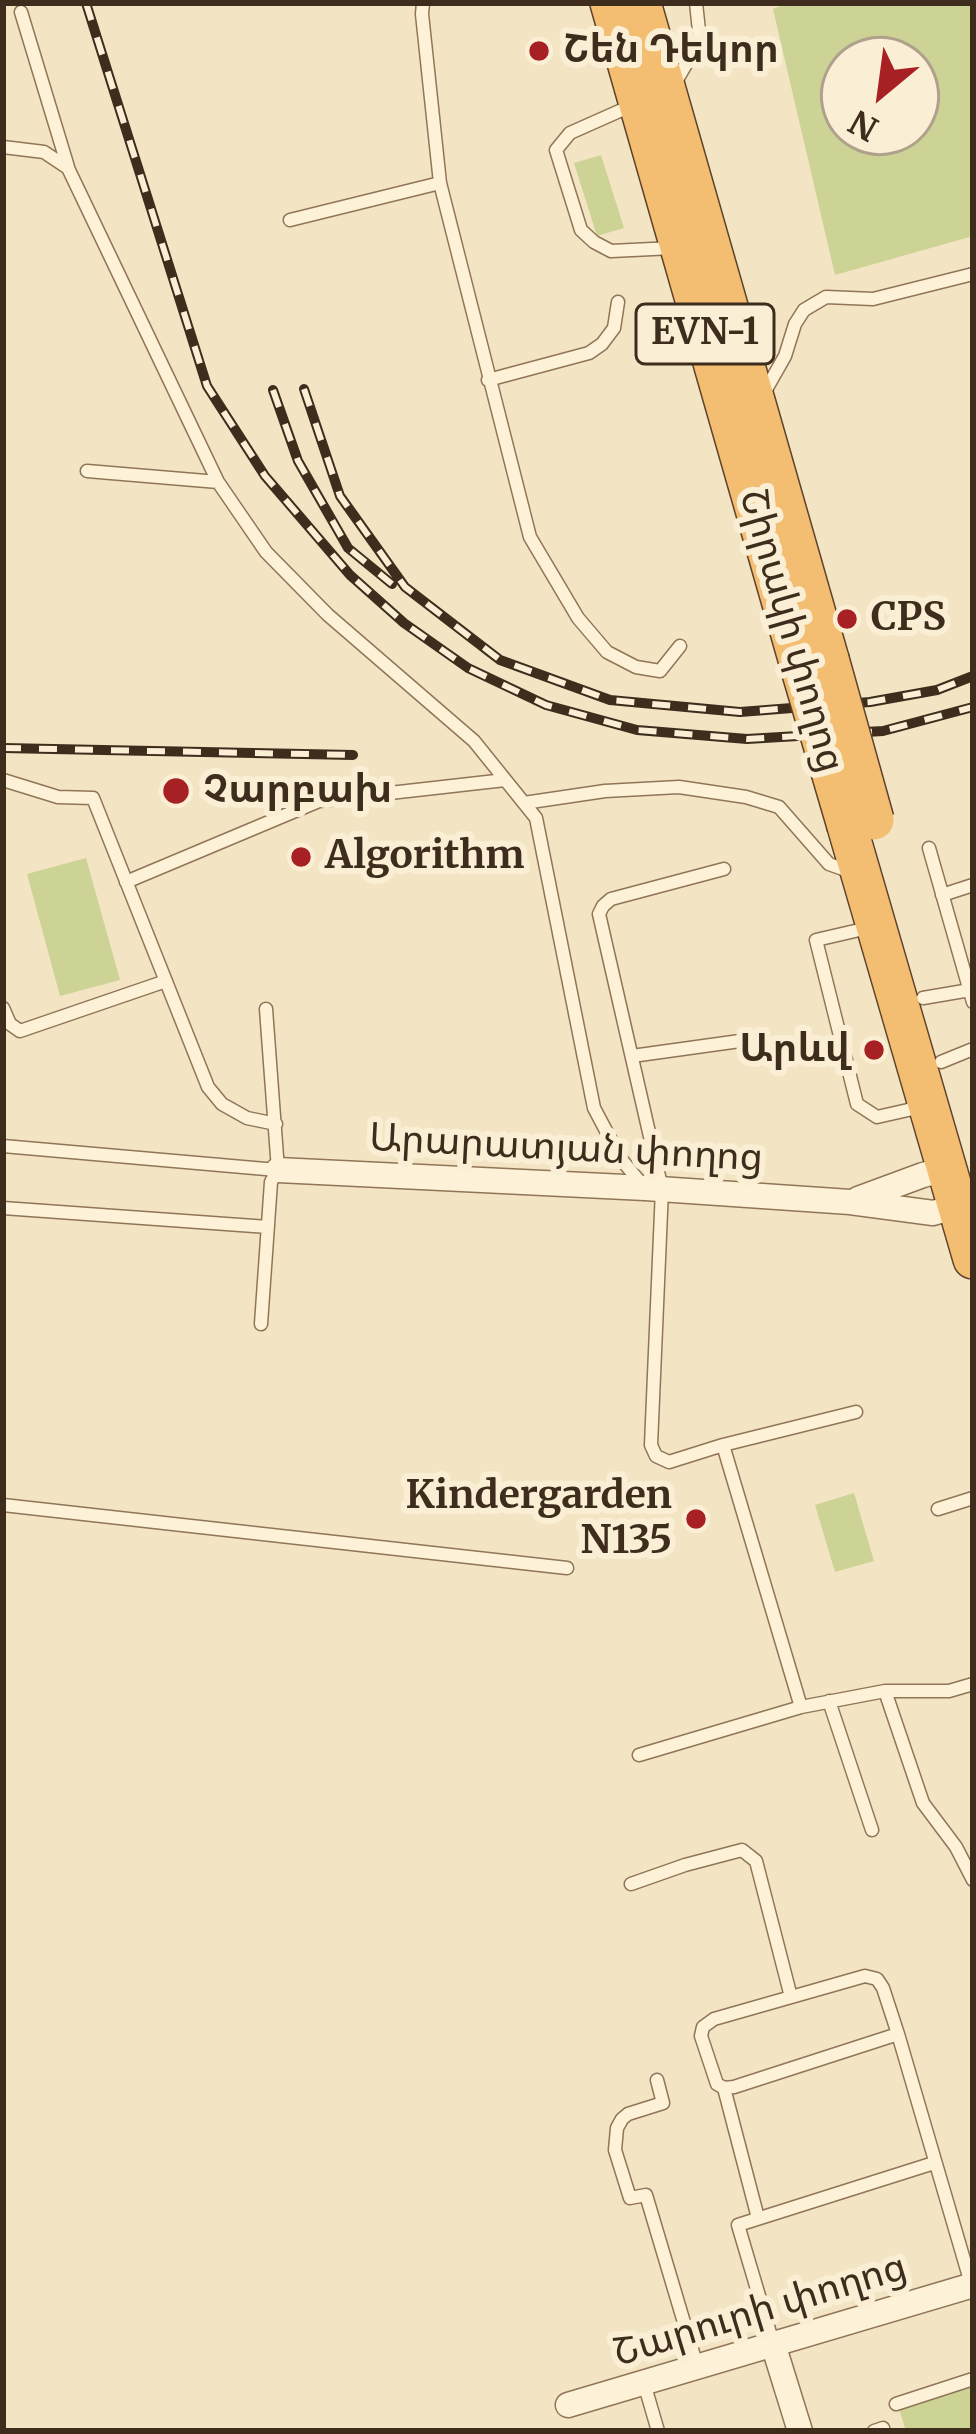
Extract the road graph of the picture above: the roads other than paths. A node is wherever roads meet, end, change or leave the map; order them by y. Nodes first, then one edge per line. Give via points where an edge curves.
1 (423, 3) edge
2 (610, 3) edge
3 (641, 3) edge
4 (696, 3) edge
5 (21, 12) dead end
6 (653, 99) junction
7 (3, 147) edge
8 (68, 168) junction
9 (440, 183) junction
10 (290, 220) dead end
11 (680, 247) junction
12 (973, 274) edge
13 (618, 302) dead end
14 (488, 380) junction
15 (755, 402) junction
16 (87, 471) dead end
17 (218, 482) junction
18 (680, 646) dead end
19 (815, 663) junction
20 (3, 780) edge
21 (505, 780) junction
22 (524, 803) junction
23 (860, 823) junction
24 (929, 848) dead end
25 (724, 869) dead end
26 (861, 874) junction
27 (126, 881) junction
28 (973, 885) edge
29 (942, 895) junction
30 (876, 926) junction
31 (166, 981) junction
32 (971, 996) edge
33 (923, 998) junction
34 (3, 1008) edge
35 (266, 1009) dead end
36 (747, 1040) dead end
37 (632, 1056) junction
38 (957, 1056) edge
39 (927, 1100) junction
40 (276, 1124) junction
41 (3, 1147) edge
42 (278, 1170) junction
43 (959, 1184) edge
44 (653, 1189) junction
45 (850, 1202) junction
46 (3, 1208) edge
47 (268, 1227) junction
48 (973, 1259) edge
49 (261, 1324) dead end
50 (856, 1412) dead end
51 (723, 1445) junction
52 (973, 1498) edge
53 (3, 1505) edge
54 (938, 1509) dead end
55 (567, 1568) dead end
56 (973, 1684) edge
57 (885, 1691) junction
58 (829, 1702) junction
59 (802, 1707) junction
60 (639, 1755) dead end
61 (872, 1830) dead end
62 (973, 1880) edge
63 (631, 1884) dead end
64 (791, 1997) junction
65 (898, 2034) junction
66 (657, 2080) dead end
67 (724, 2088) junction
68 (934, 2163) junction
69 (758, 2218) junction
70 (972, 2287) edge
71 (773, 2344) junction
72 (697, 2367) junction
73 (973, 2379) edge
74 (644, 2383) junction
75 (896, 2404) dead end
76 (568, 2405) dead end
77 (658, 2431) edge
78 (800, 2431) edge
79 (874, 2431) edge
80 (884, 2431) edge

1 - 9 lane
2 - 6 highway, Շիրակի փողոց / EVN-1
3 - 6 highway, Շիրակի փողոց / EVN-1
4 - 6 lane via 700,40
5 - 8 lane
6 - 11 highway, Շիրակի փողոց / EVN-1
6 - 11 lane via 570,134 556,150 581,230 594,242 611,251
6 - 15 highway, Շիրակի փողոց / EVN-1
7 - 8 lane via 44,152
8 - 17 lane
9 - 10 lane
9 - 14 lane
11 - 19 highway, Շիրակի փողոց / EVN-1
12 - 15 lane via 873,298 826,296 804,310
13 - 14 lane via 614,328 589,353
14 - 18 lane via 530,537 578,618 607,652 636,667 660,671
15 - 19 highway, Շիրակի փողոց / EVN-1
16 - 17 lane
17 - 21 lane via 266,552 473,741
19 - 23 highway, Շիրակի փողոց / EVN-1, bridge
20 - 27 lane via 93,798
21 - 22 lane
21 - 27 lane via 319,801
22 - 26 lane via 679,787 746,797 779,807 829,864
22 - 44 lane via 536,818 550,879 594,1108 621,1160
23 - 26 highway, Շիրակի փողոց / EVN-1
23 - 33 highway, Շիրակի փողոց / EVN-1
24 - 29 lane
25 - 37 lane via 611,899 599,914
26 - 30 highway, Շիրակի փողոց / EVN-1
27 - 31 lane
28 - 29 lane
29 - 32 lane
30 - 39 highway, Շիրակի փողոց / EVN-1
30 - 39 lane via 816,940 857,1104 877,1117
31 - 34 lane via 20,1031
31 - 40 lane via 208,1088 247,1118
32 - 33 lane
33 - 38 highway, Շիրակի փողոց / EVN-1
35 - 40 lane
36 - 37 lane
37 - 44 lane
38 - 43 highway, Շիրակի փողոց / EVN-1
39 - 43 highway, Շիրակի փողոց / EVN-1
40 - 42 lane
41 - 42 lane
42 - 44 street, Արարատյան փողոց
42 - 47 lane
43 - 45 street, Արարատյան փողոց via 923,1175
43 - 45 street, Արարատյան փողոց via 933,1213
43 - 48 highway, Շիրակի փողոց / EVN-1
44 - 45 street, Արարատյան փողոց
44 - 51 lane via 651,1445 669,1462
46 - 47 lane
47 - 49 lane
50 - 51 lane
51 - 59 lane
52 - 54 lane
53 - 55 lane
56 - 57 lane
57 - 58 lane
57 - 62 lane via 923,1803
58 - 59 lane
58 - 61 lane
59 - 60 lane
63 - 64 lane via 742,1850 756,1862
64 - 65 lane via 877,1979
64 - 67 lane via 704,2026
65 - 67 lane
65 - 68 lane
66 - 72 lane via 662,2102 622,2120 615,2150 630,2198 646,2195
67 - 69 lane
68 - 69 lane
68 - 70 lane
69 - 71 lane via 738,2224
70 - 71 street, Շարուրի փողոց
71 - 72 street, Շարուրի փողոց
71 - 78 street
72 - 74 street, Շարուրի փողոց
73 - 75 lane
74 - 76 street, Շարուրի փողոց
74 - 77 lane
79 - 80 lane

